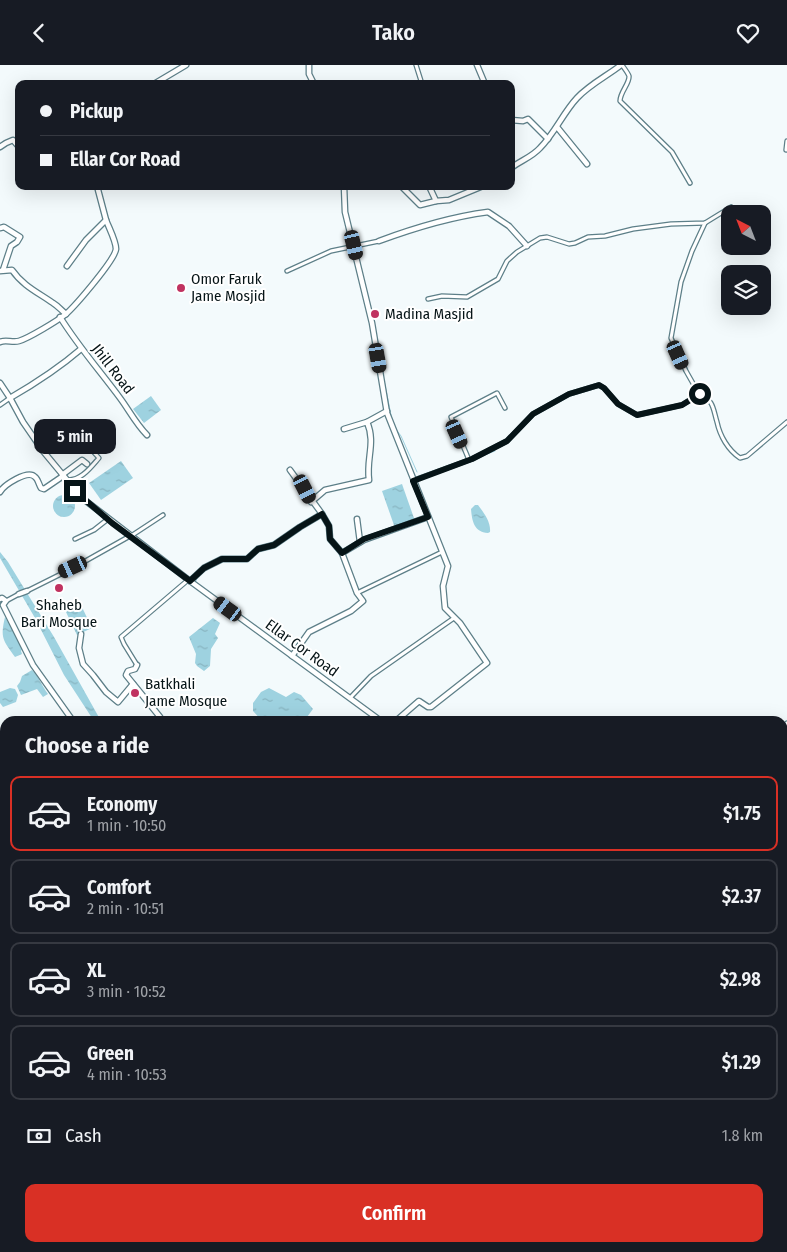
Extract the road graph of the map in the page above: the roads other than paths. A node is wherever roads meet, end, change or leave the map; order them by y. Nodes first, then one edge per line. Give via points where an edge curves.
1 (186, 65) edge
2 (309, 65) edge
3 (416, 65) edge
4 (477, 65) edge
5 (622, 65) edge
6 (161, 80) edge
7 (312, 80) edge
8 (421, 80) edge
9 (483, 80) edge
10 (515, 120) edge
11 (557, 127) junction
12 (548, 139) junction
13 (787, 141) edge
14 (15, 143) edge
15 (0, 147) edge
16 (786, 150) dead end
17 (587, 164) dead end
18 (515, 165) edge
19 (690, 183) dead end
20 (98, 190) edge
21 (344, 190) edge
22 (405, 190) edge
23 (431, 190) edge
24 (473, 190) edge
25 (436, 201) junction
26 (721, 214) edge
27 (106, 220) junction
28 (705, 223) junction
29 (0, 228) edge
30 (379, 241) joint
31 (354, 245) junction
32 (527, 245) junction
33 (67, 266) dead end
34 (13, 270) dead end
35 (1, 271) edge
36 (287, 271) dead end
37 (30, 287) dead end
38 (428, 299) dead end
39 (66, 314) junction
40 (60, 317) junction
41 (0, 342) edge
42 (82, 349) junction
43 (0, 383) edge
44 (700, 394) junction
45 (10, 398) junction
46 (0, 405) edge
47 (505, 408) dead end
48 (387, 411) junction
49 (367, 422) junction
50 (787, 422) edge
51 (344, 429) dead end
52 (79, 433) dead end
53 (147, 435) dead end
54 (469, 460) junction
55 (87, 464) dead end
56 (290, 470) dead end
57 (63, 477) junction
58 (413, 481) junction
59 (0, 492) edge
60 (311, 501) junction
61 (322, 514) junction
62 (163, 515) dead end
63 (428, 517) junction
64 (108, 519) junction
65 (357, 519) dead end
66 (130, 536) junction
67 (75, 539) dead end
68 (360, 542) junction
69 (443, 552) junction
70 (342, 553) junction
71 (189, 580) junction
72 (27, 591) joint
73 (357, 593) junction
74 (19, 594) joint
75 (0, 599) edge
76 (6, 601) junction
77 (454, 618) junction
78 (81, 634) dead end
79 (292, 656) junction
80 (137, 665) joint
81 (133, 684) junction
82 (349, 698) junction
83 (69, 716) edge
84 (159, 716) edge
85 (373, 716) edge
86 (402, 716) edge

1 - 6 street
2 - 7 street
3 - 8 street
4 - 9 street
5 - 11 street via 579,96
5 - 19 street via 629,80 620,101 672,152
10 - 12 street via 528,119
11 - 12 street
11 - 17 street
12 - 18 street
13 - 16 street
14 - 15 street
20 - 27 street
21 - 31 street via 345,212
22 - 25 street via 420,205
23 - 25 street
24 - 25 street via 449,200
26 - 28 street
27 - 33 street
27 - 39 street via 116,248 114,255 100,277
28 - 32 street via 632,229 569,244 547,237
28 - 44 street via 681,282 671,338
29 - 35 street via 8,228 20,237 11,246
30 - 31 street
30 - 32 street via 432,223 488,212 509,226
31 - 36 street via 331,251
31 - 48 street
32 - 38 street via 507,261 498,279 467,297
34 - 37 street
35 - 39 street via 12,270 28,288 53,302
39 - 40 street
40 - 41 street via 18,342
40 - 42 street, Jhill Road
42 - 45 street
42 - 53 street, Jhill Road
43 - 45 street, Ellar Cor Road
44 - 50 street via 714,407 724,440 740,458 747,456
44 - 54 street via 682,405 637,415 618,404 599,385 583,389 533,414 507,441
45 - 46 street
45 - 57 street, Ellar Cor Road via 23,422
47 - 54 street via 497,393 451,417
48 - 49 street
48 - 58 street
49 - 51 street
49 - 60 street via 372,447 369,480 325,490
52 - 57 street via 98,458 86,472 72,481
54 - 58 street
55 - 57 street via 82,460
56 - 60 street
57 - 59 street via 44,489 36,477 26,474
57 - 64 street, Ellar Cor Road
58 - 63 street
60 - 61 street
61 - 70 street via 329,526 330,539
61 - 71 street via 274,545 258,549 247,559 222,559
62 - 66 street
63 - 68 street
63 - 69 street
64 - 66 street, Ellar Cor Road
64 - 67 street
65 - 68 street
66 - 71 street, Ellar Cor Road
66 - 72 street
68 - 70 street
69 - 73 street
69 - 77 street via 448,566 443,586 445,608
70 - 73 street
71 - 79 street, Ellar Cor Road
71 - 80 street via 122,637
72 - 74 street
73 - 79 street via 363,601 360,605 310,632
74 - 76 street
75 - 76 street
76 - 83 street via 3,605 32,665
77 - 82 street via 371,676
77 - 86 street via 487,663 430,707 419,701
78 - 81 street via 82,664 106,692 118,702
79 - 82 street, Ellar Cor Road
80 - 81 street via 126,675
81 - 84 street
82 - 85 street, Ellar Cor Road

